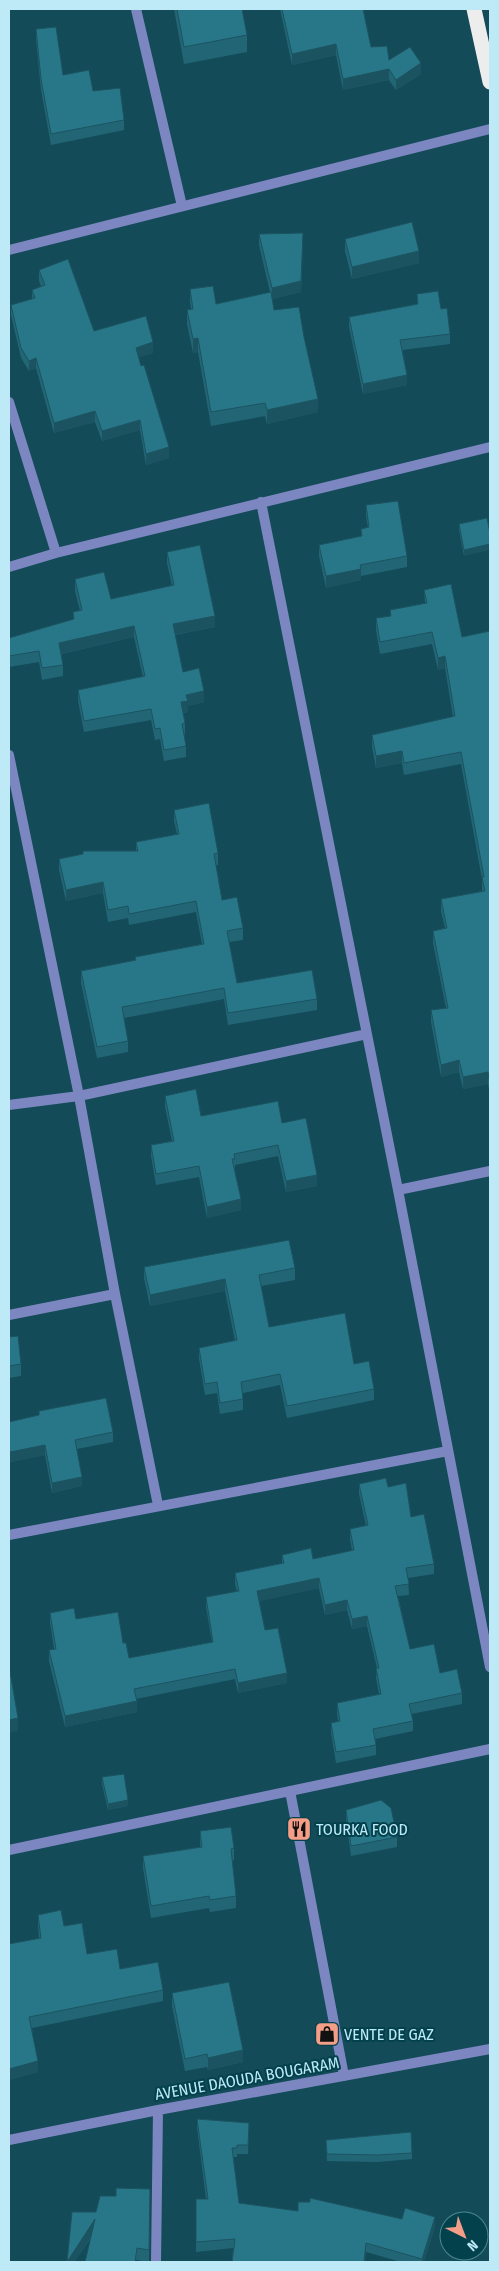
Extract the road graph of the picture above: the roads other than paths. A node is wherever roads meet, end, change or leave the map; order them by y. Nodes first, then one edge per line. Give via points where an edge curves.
1 (136, 9) edge
2 (474, 9) edge
3 (490, 82) edge
4 (490, 129) edge
5 (182, 206) junction
6 (9, 250) edge
7 (9, 402) edge
8 (490, 447) edge
9 (261, 502) junction
10 (56, 553) junction
11 (9, 567) edge
12 (9, 755) edge
13 (367, 1034) junction
14 (79, 1096) junction
15 (9, 1105) edge
16 (490, 1171) edge
17 (398, 1190) junction
18 (115, 1294) junction
19 (9, 1315) edge
20 (448, 1451) junction
21 (158, 1505) junction
22 (9, 1535) edge
23 (490, 1667) edge
24 (490, 1749) edge
25 (290, 1791) junction
26 (9, 1850) edge
27 (490, 2049) edge
28 (344, 2076) junction
29 (158, 2110) junction
30 (9, 2140) edge
31 (156, 2262) edge

1 - 5 street
2 - 3 highway
4 - 5 street
5 - 6 street
7 - 10 street
8 - 9 street
9 - 10 street
9 - 13 street
10 - 11 street
12 - 14 street
13 - 14 street
13 - 17 street
14 - 15 street
14 - 18 street
16 - 17 street
17 - 20 street
18 - 19 street
18 - 21 street
20 - 21 street
20 - 23 street
21 - 22 street
24 - 25 street
25 - 26 street
25 - 28 street
27 - 28 street, AVENUE DAOUDA BOUGARAM
28 - 29 street, AVENUE DAOUDA BOUGARAM
29 - 30 street, AVENUE DAOUDA BOUGARAM
29 - 31 street

